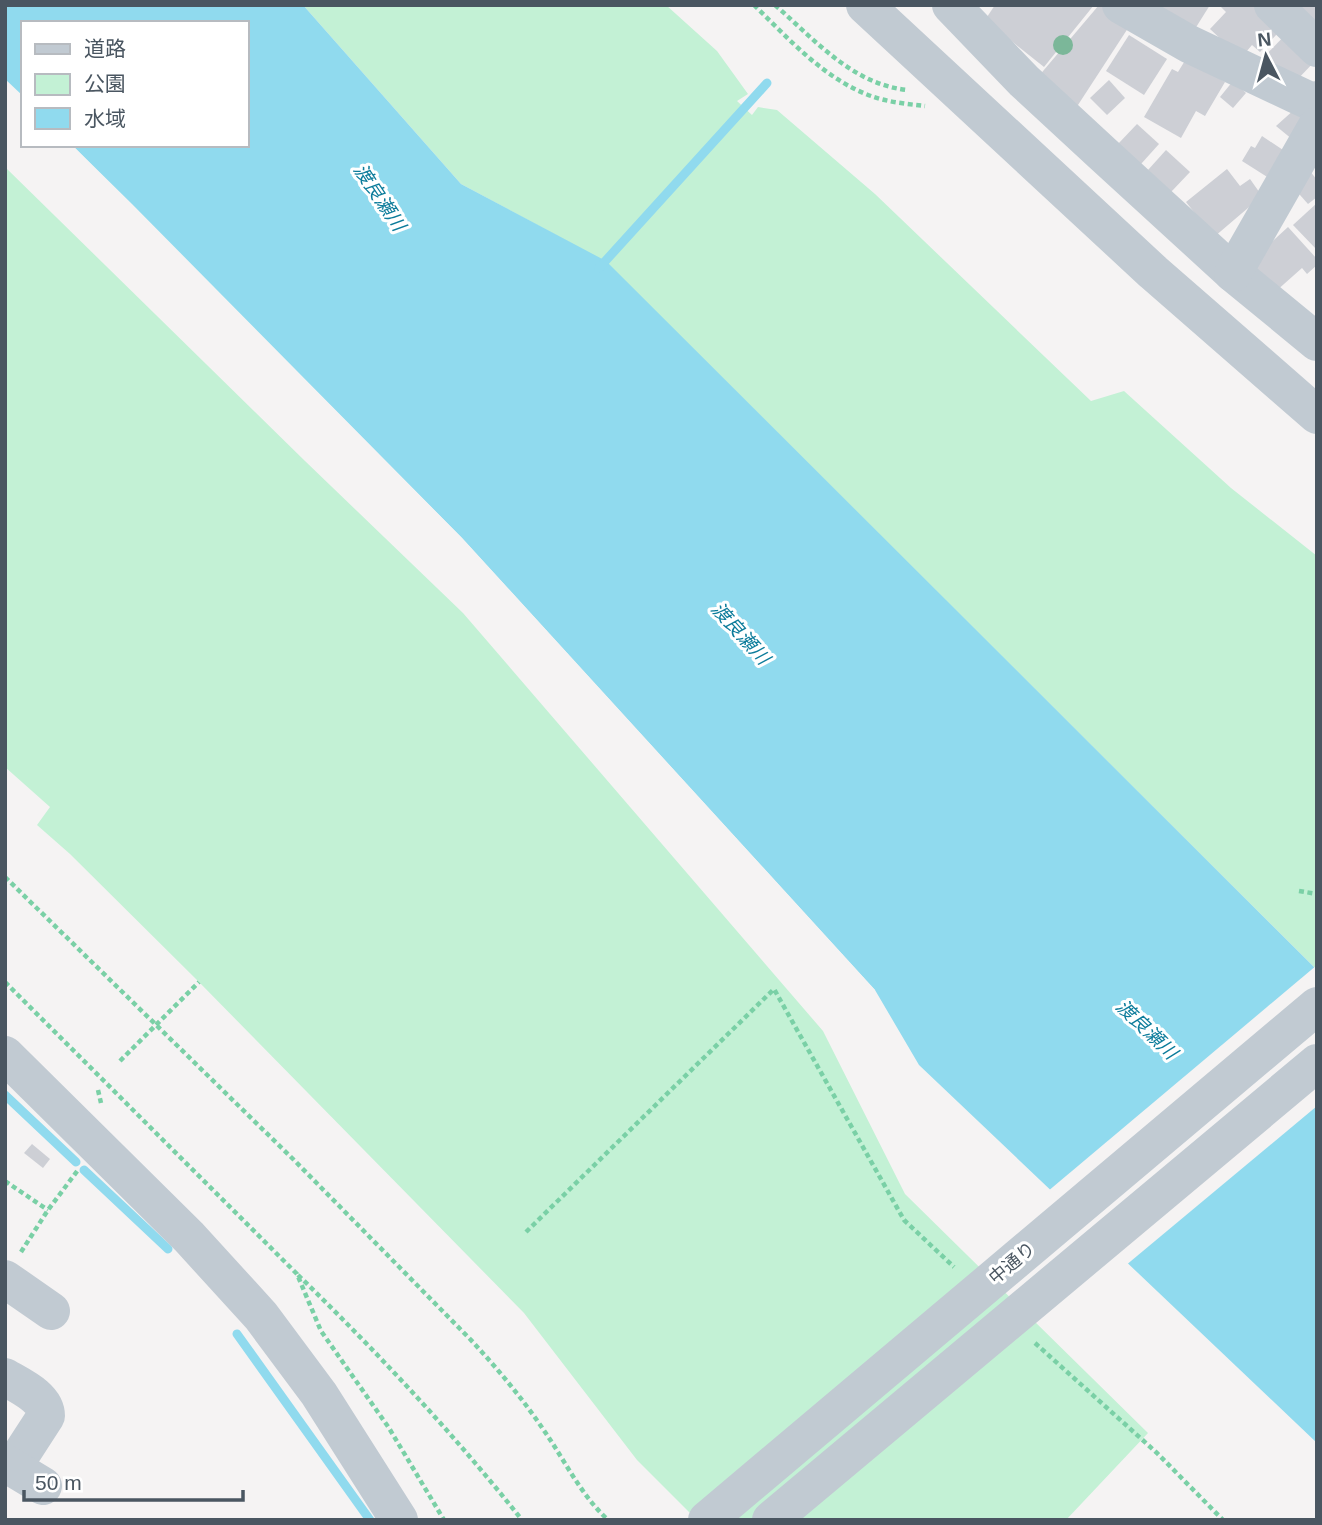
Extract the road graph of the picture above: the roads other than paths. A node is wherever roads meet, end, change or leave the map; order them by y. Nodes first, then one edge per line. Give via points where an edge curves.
1 (864, 5) edge
2 (951, 5) edge
3 (1121, 5) edge
4 (1273, 5) edge
5 (1317, 48) edge
6 (1306, 97) edge
7 (1317, 126) edge
8 (1233, 273) junction
9 (1311, 326) edge
10 (1317, 415) edge
11 (1317, 1006) edge
12 (5, 1055) edge
13 (1317, 1063) edge
14 (13, 1267) edge
15 (51, 1311) dead end
16 (5, 1377) edge
17 (20, 1472) edge
18 (399, 1520) edge
19 (707, 1520) edge
20 (771, 1520) edge

1 - 10 street via 1153,272
2 - 8 street via 1024,81
3 - 6 street via 1189,44
4 - 5 street
7 - 8 street
8 - 9 street
11 - 19 street, 中通り, bridge
12 - 18 street via 189,1237 261,1316 319,1394
13 - 20 street, bridge
14 - 15 street
16 - 17 street via 46,1408

